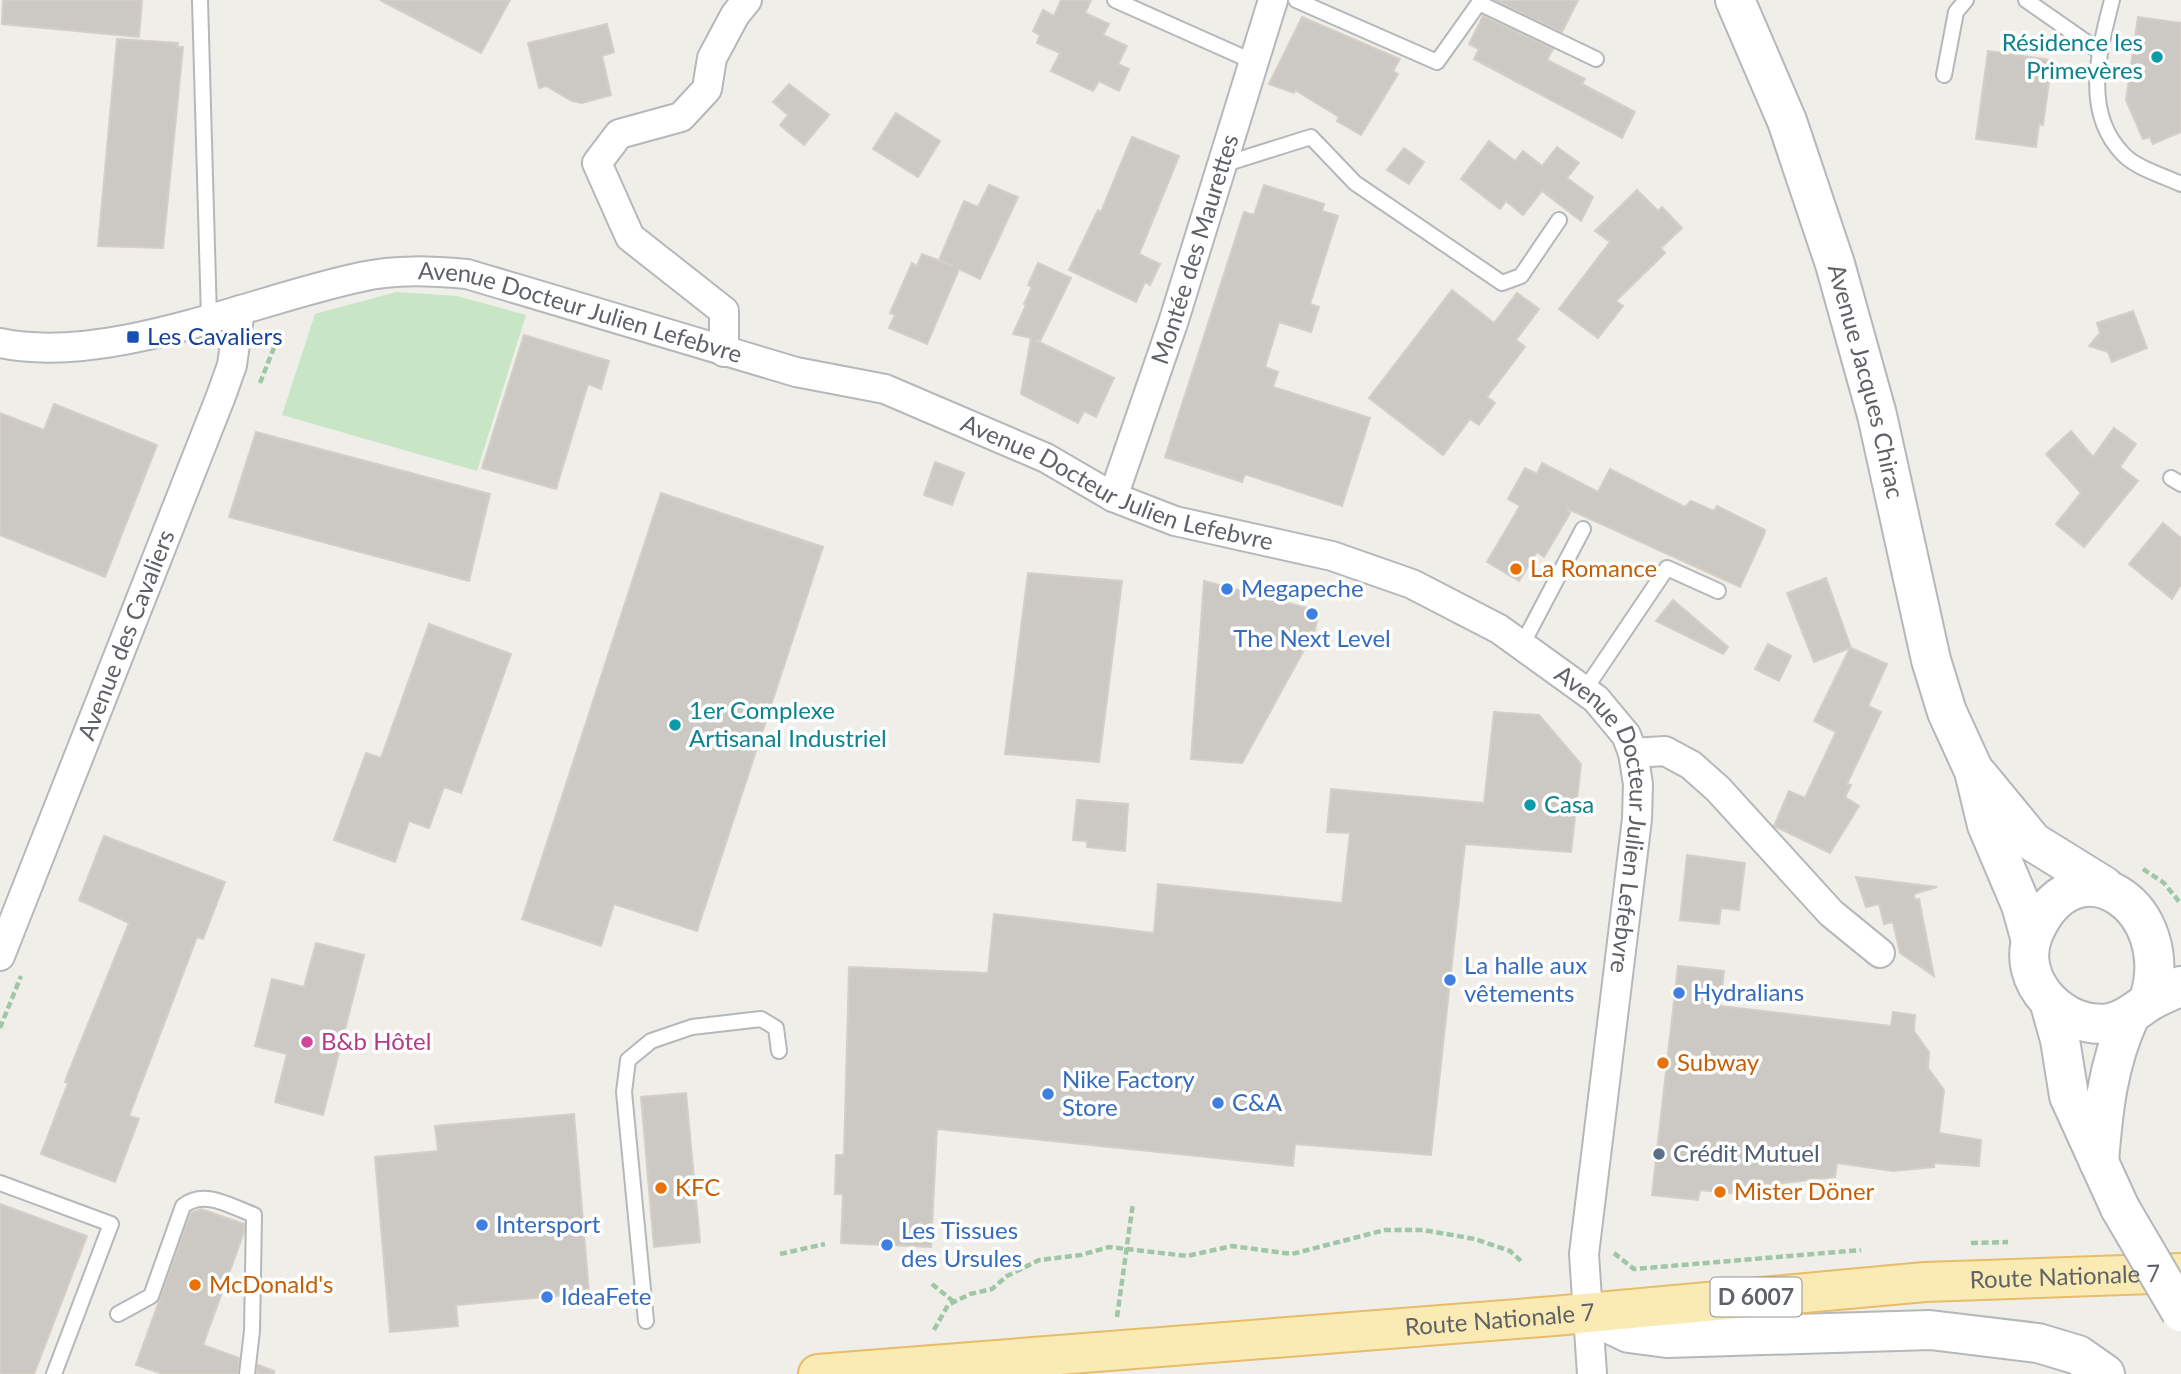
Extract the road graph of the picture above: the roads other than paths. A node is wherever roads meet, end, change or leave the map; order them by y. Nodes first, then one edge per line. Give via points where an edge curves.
1 (200, 0) edge
2 (747, 0) edge
3 (1115, 0) edge
4 (1273, 0) edge
5 (1296, 0) edge
6 (1735, 0) edge
7 (1966, 0) edge
8 (2026, 0) edge
9 (2112, 0) edge
10 (2099, 51) junction
11 (1596, 59) dead end
12 (1254, 62) junction
13 (1944, 75) dead end
14 (1222, 165) junction
15 (2181, 184) edge
16 (1559, 220) dead end
17 (240, 310) junction
18 (209, 318) junction
19 (0, 343) edge
20 (724, 352) junction
21 (1113, 497) junction
22 (1583, 529) dead end
23 (1718, 591) dead end
24 (1522, 645) junction
25 (1584, 691) junction
26 (1633, 753) junction
27 (1974, 771) junction
28 (2104, 886) junction
29 (2168, 919) edge
30 (2031, 941) junction
31 (1880, 953) dead end
32 (0, 956) edge
33 (2153, 1001) edge
34 (2050, 1004) junction
35 (779, 1051) dead end
36 (2099, 1167) junction
37 (0, 1183) edge
38 (2181, 1273) edge
39 (2181, 1312) edge
40 (1587, 1313) junction
41 (118, 1314) dead end
42 (646, 1321) dead end
43 (54, 1374) edge
44 (247, 1374) edge
45 (818, 1374) edge
46 (1592, 1374) edge
47 (2105, 1374) edge

1 - 18 lane
2 - 20 street via 712,58 707,89 699,99 681,117 619,134 597,163 630,237 724,311
3 - 12 lane
4 - 12 street, Montée des Maurettes
5 - 11 lane via 1437,62 1479,3
6 - 27 main road, Avenue Jacques Chirac via 1787,121 1835,264 1877,415 1931,660 1947,712
7 - 13 lane via 1956,12
8 - 10 lane
9 - 10 lane
10 - 15 lane via 2096,65 2103,128 2125,156
12 - 14 street, Montée des Maurettes
14 - 16 lane via 1311,137 1355,183 1502,282 1521,276
14 - 21 street, Montée des Maurettes
17 - 18 street, Avenue Docteur Julien Lefebvre
17 - 20 street, Avenue Docteur Julien Lefebvre via 361,277 433,271 467,274
17 - 32 street, Avenue des Cavaliers via 232,365 221,397
18 - 19 street, Avenue Docteur Julien Lefebvre via 94,344
20 - 21 street, Avenue Docteur Julien Lefebvre via 885,389 1046,458
21 - 24 street, Avenue Docteur Julien Lefebvre via 1175,521 1332,556 1412,584
22 - 24 lane
23 - 25 lane via 1667,568
24 - 25 street, Avenue Docteur Julien Lefebvre
25 - 26 street, Avenue Docteur Julien Lefebvre via 1626,735
26 - 31 street via 1665,751 1691,765 1831,913
26 - 40 street, Avenue Docteur Julien Lefebvre via 1637,819 1584,1254
27 - 28 main road, Avenue Jacques Chirac via 2033,842
27 - 30 main road, Avenue Jacques Chirac via 1987,825
28 - 29 main road via 2135,896
28 - 30 main road via 2079,888 2057,899 2040,918
29 - 33 main road via 2166,964
30 - 34 main road via 2030,963
33 - 34 main road via 2110,1023 2068,1017
33 - 36 main road via 2118,1041 2106,1089
34 - 36 main road via 2069,1096
35 - 42 lane via 776,1028 761,1019 692,1027 651,1041 628,1060 624,1092
36 - 39 main road, bridge
37 - 43 lane via 111,1224
38 - 40 main road, Route Nationale 7 / D 6007 via 1925,1282
40 - 45 main road, Route Nationale 7 / D 6007 via 1186,1355
40 - 46 street, Avenue Docteur Julien Lefebvre
40 - 47 main road via 1629,1333 1667,1338 1930,1331 1989,1336 2078,1355
41 - 44 lane via 151,1296 183,1206 193,1198 204,1196 254,1215

